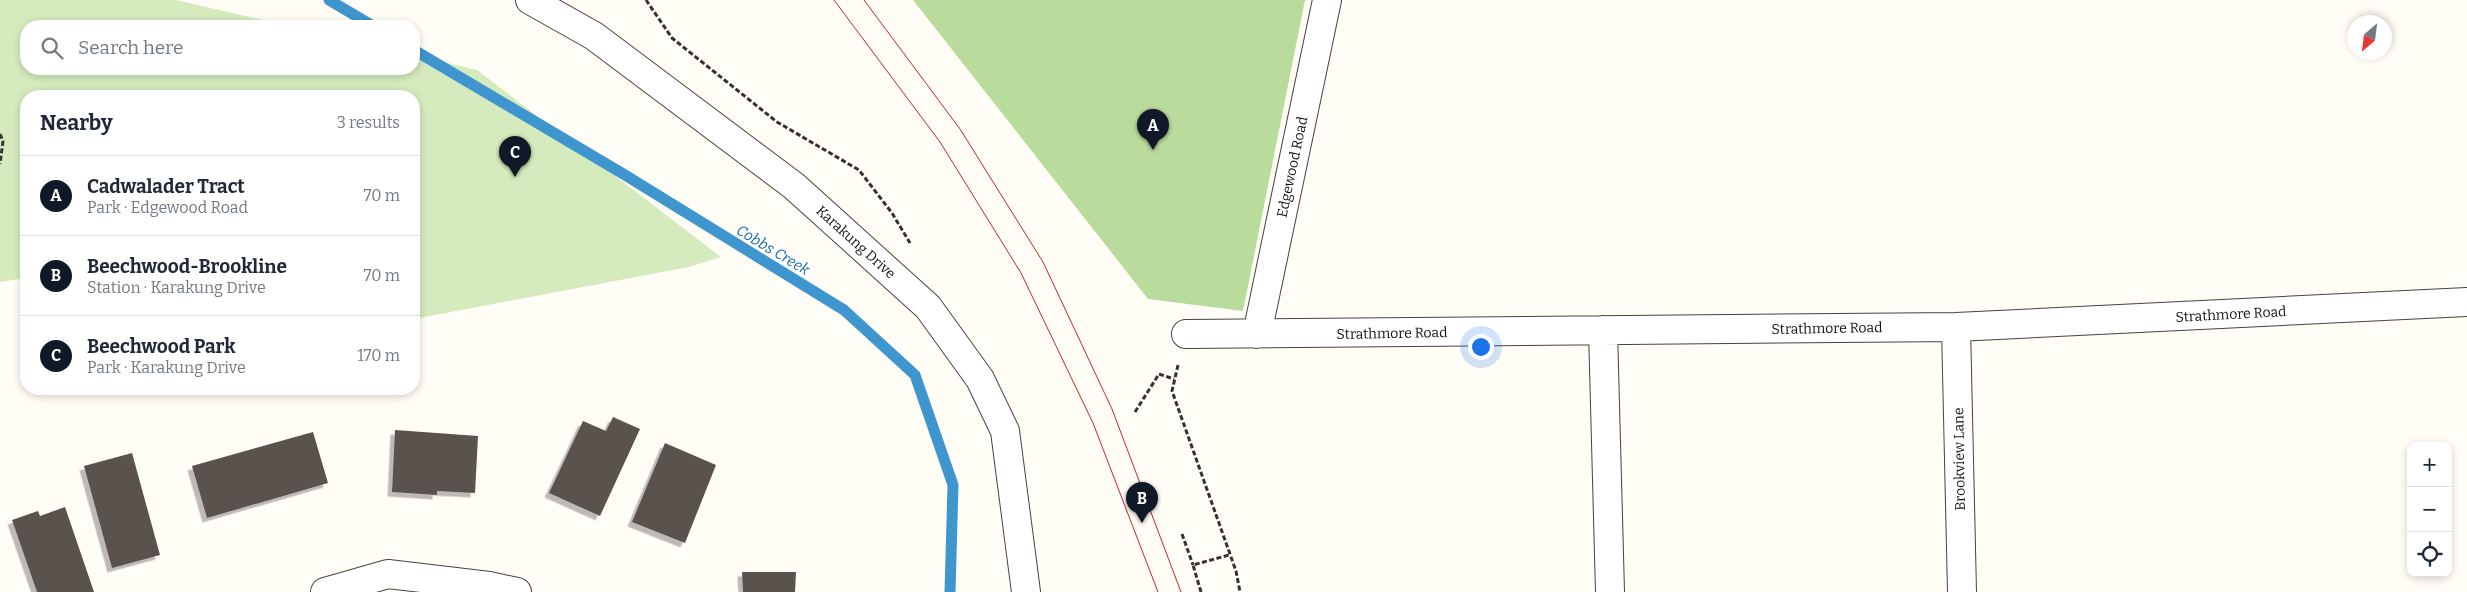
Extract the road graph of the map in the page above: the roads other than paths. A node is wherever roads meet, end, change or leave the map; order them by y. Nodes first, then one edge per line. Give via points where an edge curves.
1 (530, 0) edge
2 (1326, 0) edge
3 (2467, 302) edge
4 (1956, 327) junction
5 (1603, 330) junction
6 (1186, 334) road end
7 (1257, 334) junction
8 (325, 592) edge
9 (517, 592) edge
10 (1026, 592) edge
11 (1610, 592) edge
12 (1962, 592) edge

1 - 10 street, Karakung Drive via 594,36 794,186 928,307 980,379 1005,431
2 - 7 street, Edgewood Road
3 - 4 street, Strathmore Road
4 - 5 street, Strathmore Road
4 - 12 street, Brookview Lane
5 - 7 street, Strathmore Road
5 - 11 street
6 - 7 street, Strathmore Road
8 - 9 street via 388,574

